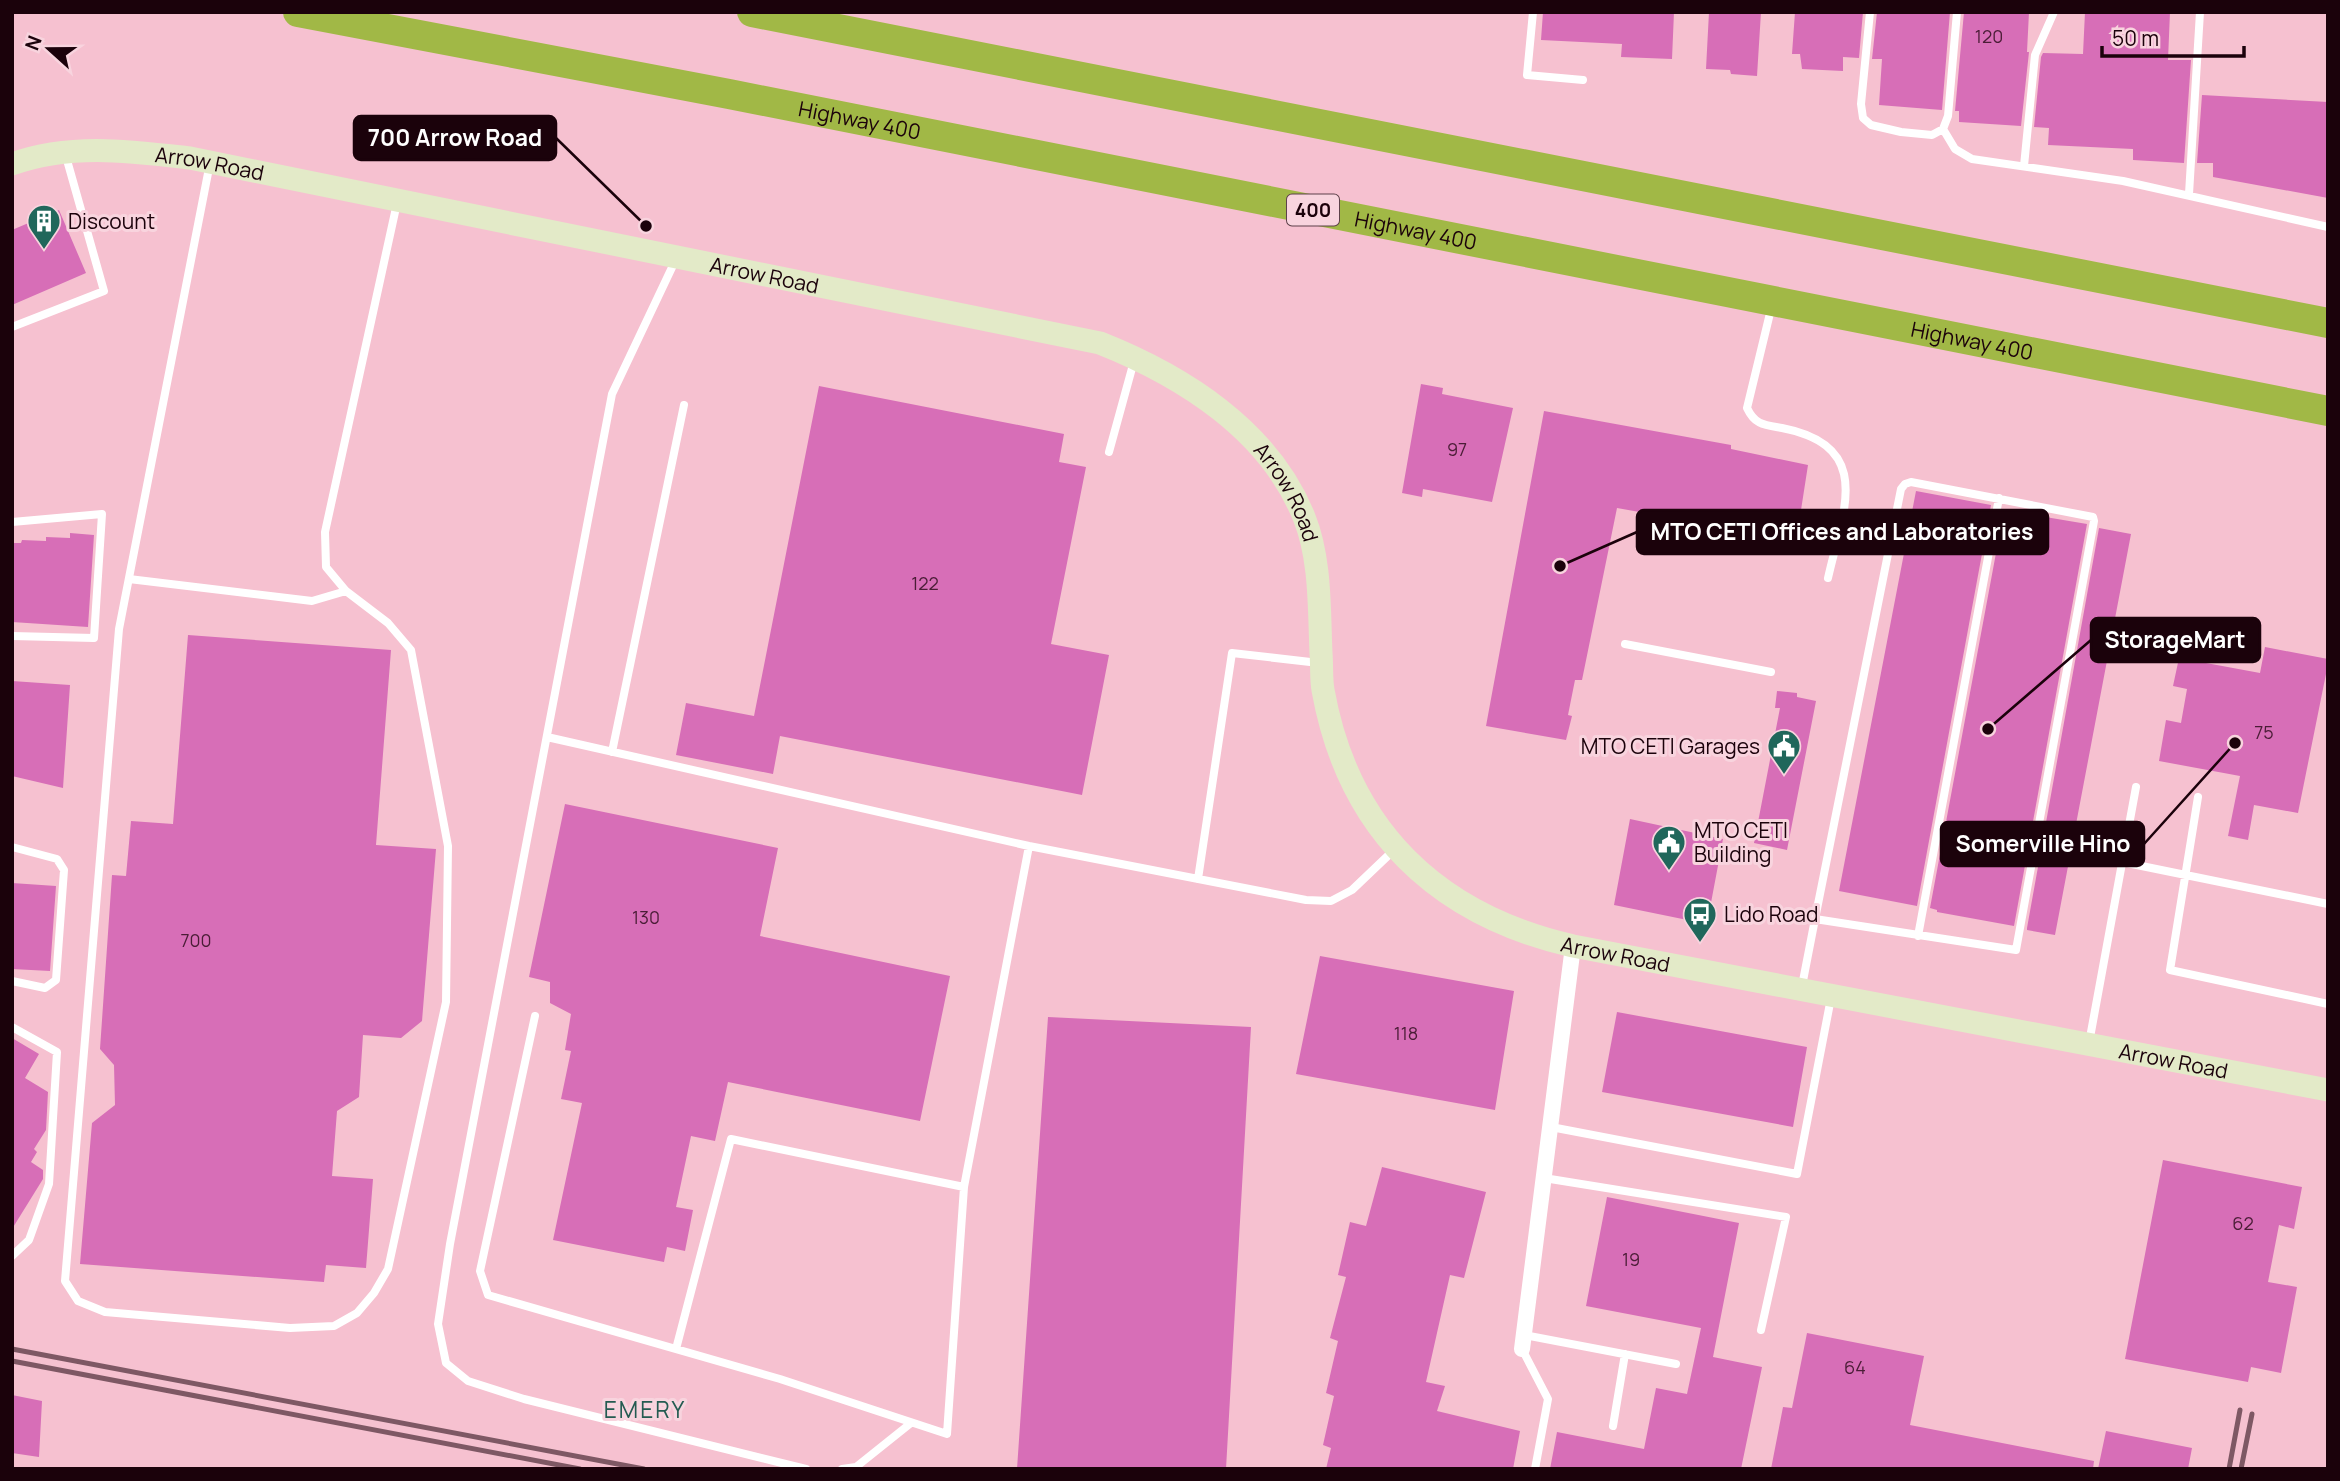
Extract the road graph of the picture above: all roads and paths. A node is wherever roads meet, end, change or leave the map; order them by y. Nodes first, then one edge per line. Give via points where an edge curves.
1 (298, 12) edge
2 (752, 12) edge
3 (1533, 12) edge
4 (1870, 12) edge
5 (1957, 12) edge
6 (2054, 12) edge
7 (2200, 12) edge
8 (1583, 80) dead end
9 (1943, 129) junction
10 (65, 152) junction
11 (210, 162) junction
12 (12, 164) edge
13 (2024, 166) junction
14 (2189, 194) junction
15 (398, 200) junction
16 (2328, 227) edge
17 (677, 257) junction
18 (1773, 301) junction
19 (2328, 323) edge
20 (12, 327) edge
21 (1135, 357) junction
22 (684, 405) dead end
23 (2328, 411) edge
24 (1109, 452) dead end
25 (1999, 498) junction
26 (12, 522) edge
27 (1829, 578) dead end
28 (129, 579) junction
29 (346, 591) junction
30 (12, 636) edge
31 (1625, 643) dead end
32 (1322, 663) junction
33 (1771, 672) dead end
34 (547, 737) junction
35 (612, 752) junction
36 (2136, 787) dead end
37 (2198, 797) dead end
38 (1029, 846) junction
39 (12, 847) edge
40 (1395, 849) junction
41 (2122, 862) junction
42 (2185, 875) junction
43 (1198, 878) junction
44 (2328, 904) edge
45 (1815, 919) junction
46 (1918, 936) junction
47 (1573, 946) junction
48 (12, 981) edge
49 (1801, 989) junction
50 (1832, 995) junction
51 (2328, 1004) edge
52 (535, 1016) dead end
53 (12, 1027) edge
54 (2089, 1044) junction
55 (2328, 1090) edge
56 (1550, 1127) junction
57 (1544, 1178) junction
58 (964, 1187) junction
59 (12, 1256) edge
60 (1760, 1330) dead end
61 (1523, 1342) junction
62 (676, 1349) junction
63 (1625, 1354) junction
64 (1676, 1364) dead end
65 (911, 1423) junction
66 (1613, 1426) dead end
67 (806, 1469) edge
68 (842, 1469) edge
69 (1535, 1469) edge

1 - 18 highway, Highway 400 / 400
2 - 19 highway
3 - 8 lane via 1527,75
4 - 9 lane via 1863,118 1901,132 1932,135
5 - 9 lane
6 - 13 lane via 2035,55
7 - 14 lane
9 - 13 lane via 1955,149 1972,159
10 - 11 street, Arrow Road via 126,150
10 - 12 street, Arrow Road
10 - 20 lane via 104,291
11 - 15 street, Arrow Road
11 - 28 lane
13 - 14 lane
14 - 16 lane
15 - 17 street, Arrow Road
15 - 29 lane via 325,533 326,568
17 - 21 street, Arrow Road via 1100,343
17 - 34 lane via 612,394
18 - 23 highway, Highway 400 / 400
18 - 27 lane via 1747,408 1752,419 1763,425 1800,432 1833,449 1843,464 1847,496
21 - 24 lane
21 - 32 street, Arrow Road via 1224,412 1278,470 1304,517 1314,552
22 - 35 lane
25 - 45 lane via 1911,482 1901,489
25 - 46 lane
25 - 46 lane via 2090,515 2094,521 2018,946 2010,951
26 - 30 lane via 102,514 94,638
28 - 29 lane via 312,601
28 - 29 lane via 119,629 65,1281 78,1301 105,1312 290,1328 334,1326 357,1313 388,1269 446,1002 448,846 411,650 387,622
31 - 33 lane
32 - 40 street, Arrow Road via 1323,689 1350,779
32 - 43 lane via 1232,653
34 - 35 lane
34 - 67 lane via 450,1244 438,1324 446,1363 468,1381 524,1399
35 - 38 lane
36 - 41 lane
37 - 42 lane
38 - 43 lane
38 - 58 lane
39 - 48 lane via 57,859 64,870 56,980 45,988
40 - 43 lane via 1352,890 1331,901
40 - 47 street, Arrow Road via 1484,916
41 - 42 lane
41 - 54 lane
42 - 44 lane
42 - 51 lane via 2170,970
45 - 46 lane
45 - 49 lane
47 - 49 street, Arrow Road
47 - 56 street
49 - 50 street, Arrow Road
50 - 54 street, Arrow Road
50 - 56 lane via 1797,1174
52 - 62 lane via 480,1271 488,1295
53 - 59 lane via 57,1052 49,1184 29,1240
54 - 55 street, Arrow Road
56 - 57 street
57 - 60 lane via 1786,1217
57 - 61 street
58 - 62 lane via 731,1139
58 - 65 lane via 947,1434
61 - 63 lane
61 - 69 lane via 1548,1399
62 - 65 lane
63 - 64 lane
63 - 66 lane
65 - 68 lane via 856,1467

